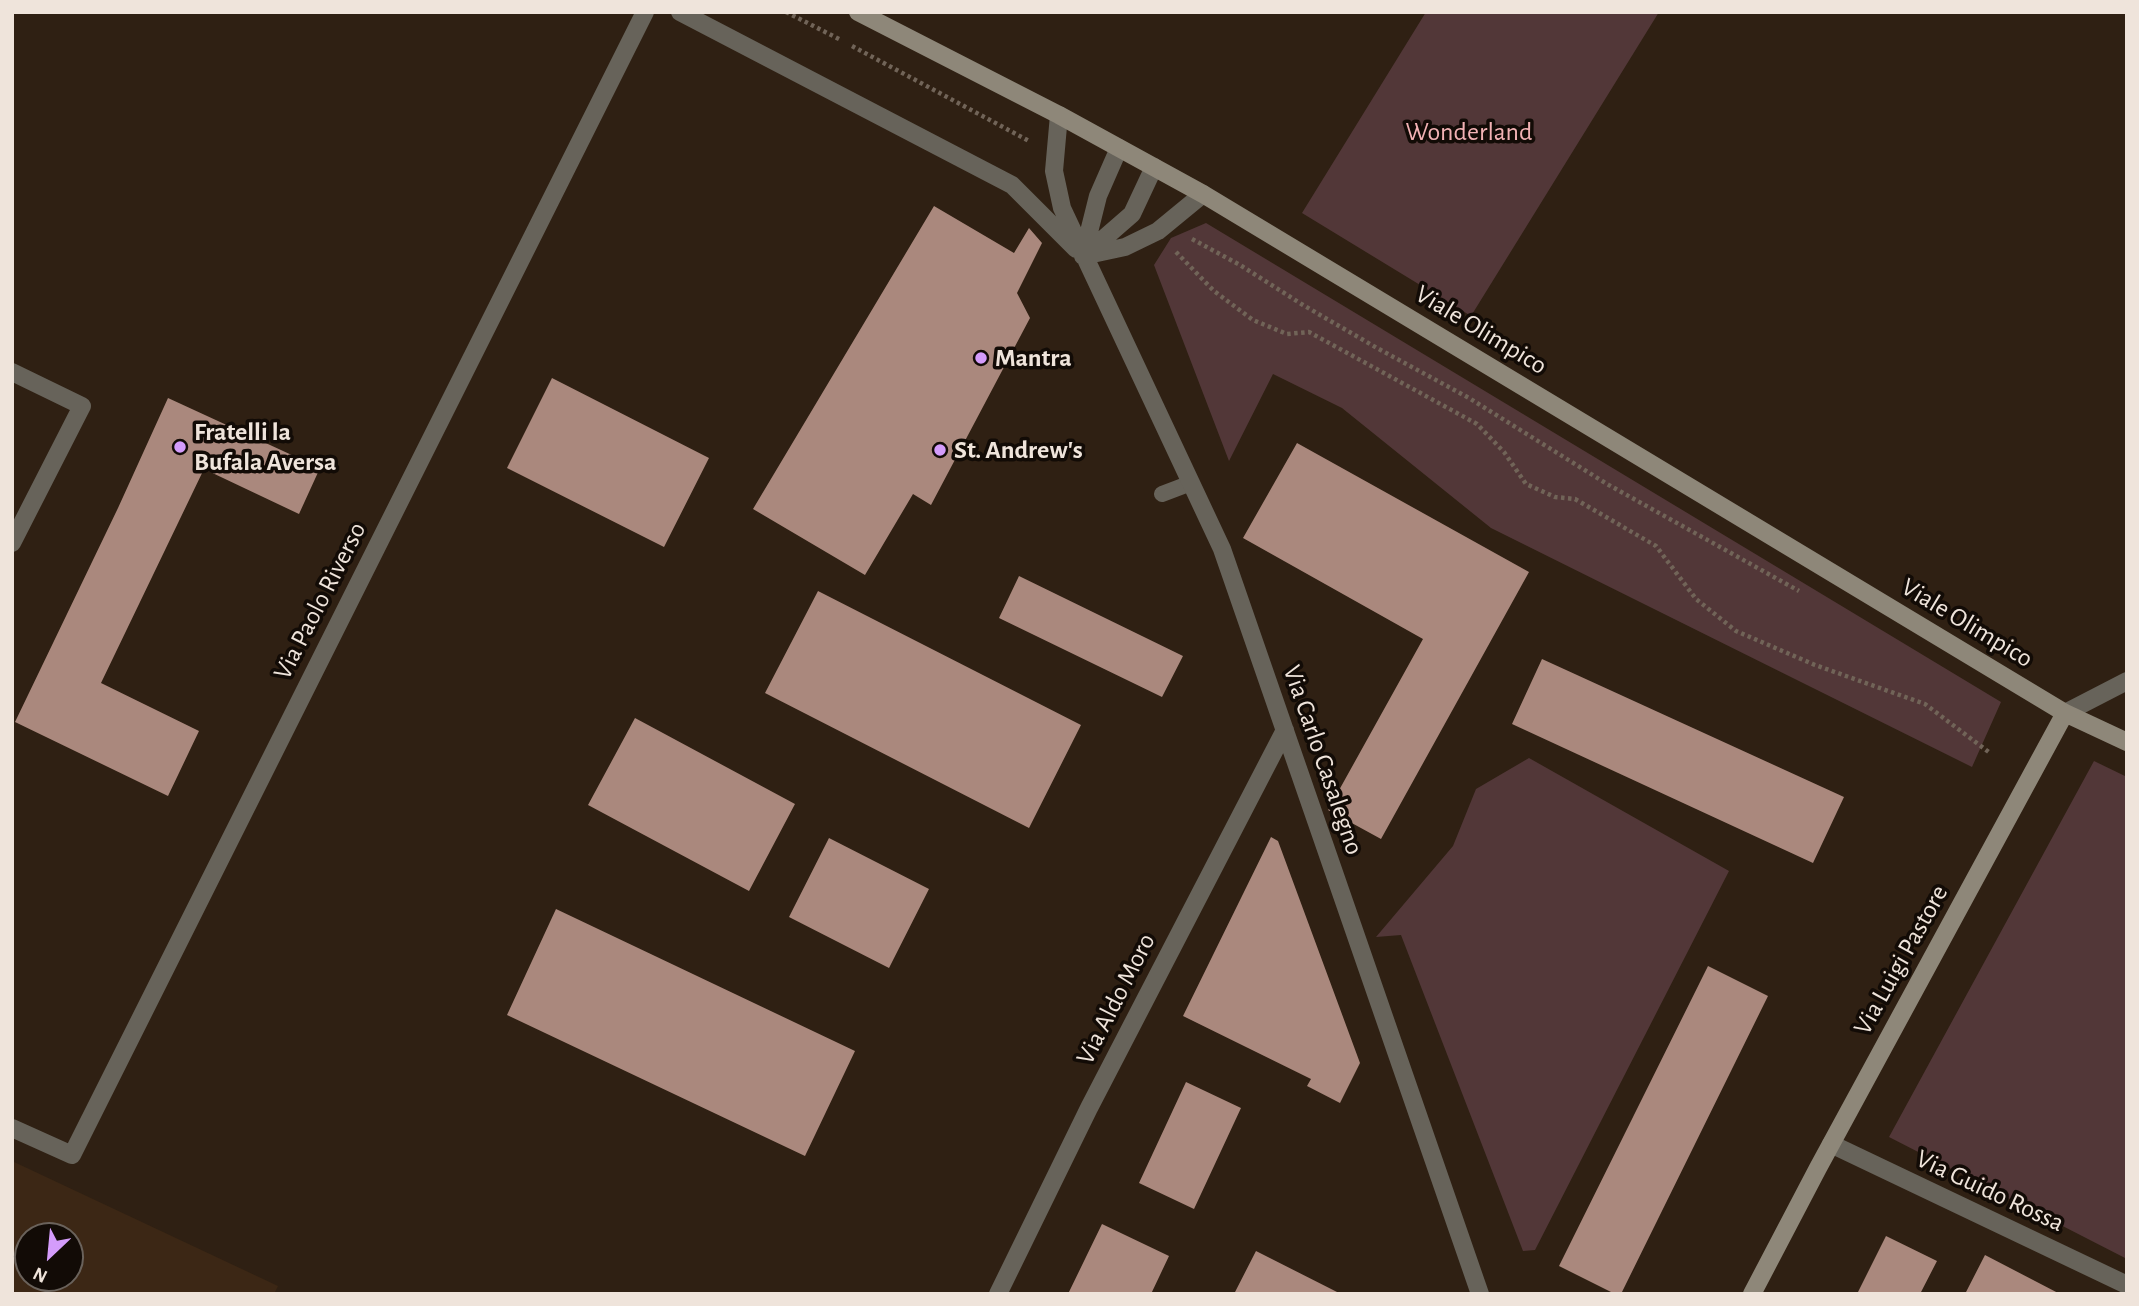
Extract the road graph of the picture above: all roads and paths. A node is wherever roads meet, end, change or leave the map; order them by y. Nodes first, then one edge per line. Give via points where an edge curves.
1 (645, 12) edge
2 (680, 12) edge
3 (786, 12) edge
4 (858, 12) edge
5 (1059, 115) junction
6 (1119, 148) junction
7 (1055, 157) junction
8 (1154, 167) junction
9 (1203, 194) junction
10 (1163, 227) junction
11 (1083, 256) junction
12 (12, 372) edge
13 (1191, 483) junction
14 (1162, 494) dead end
15 (12, 543) edge
16 (1809, 596) dead end
17 (2127, 681) edge
18 (2065, 713) junction
19 (1284, 730) junction
20 (2127, 742) edge
21 (1990, 753) dead end
22 (12, 1128) edge
23 (1831, 1144) junction
24 (2127, 1285) edge
25 (998, 1294) edge
26 (1480, 1294) edge
27 (1752, 1294) edge

1 - 22 street, Via Paolo Riverso via 72,1155
2 - 11 street via 1013,185
3 - 7 path
4 - 5 main road, Viale Olimpico
5 - 6 main road, Viale Olimpico
5 - 7 street, Via Carlo Casalegno
6 - 8 main road, Viale Olimpico
6 - 11 street via 1098,196
7 - 11 street, Via Carlo Casalegno via 1062,208
8 - 9 main road, Viale Olimpico
8 - 11 street via 1132,214
9 - 10 street
9 - 18 main road, Viale Olimpico
10 - 11 street via 1125,247
10 - 16 path via 1240,265 1608,484
10 - 21 path via 1214,291 1253,320 1287,334 1309,332 1477,424 1526,484 1555,498 1575,499 1656,546 1696,599 1736,631 1925,704
11 - 13 street, Via Carlo Casalegno
12 - 15 street via 82,406
13 - 14 lane
13 - 19 street, Via Carlo Casalegno via 1222,550
17 - 18 street
18 - 20 main road, Viale Olimpico
18 - 23 main road, Via Luigi Pastore
19 - 25 street, Via Aldo Moro
19 - 26 street, Via Carlo Casalegno
23 - 24 street, Via Guido Rossa
23 - 27 main road, Via Luigi Pastore

